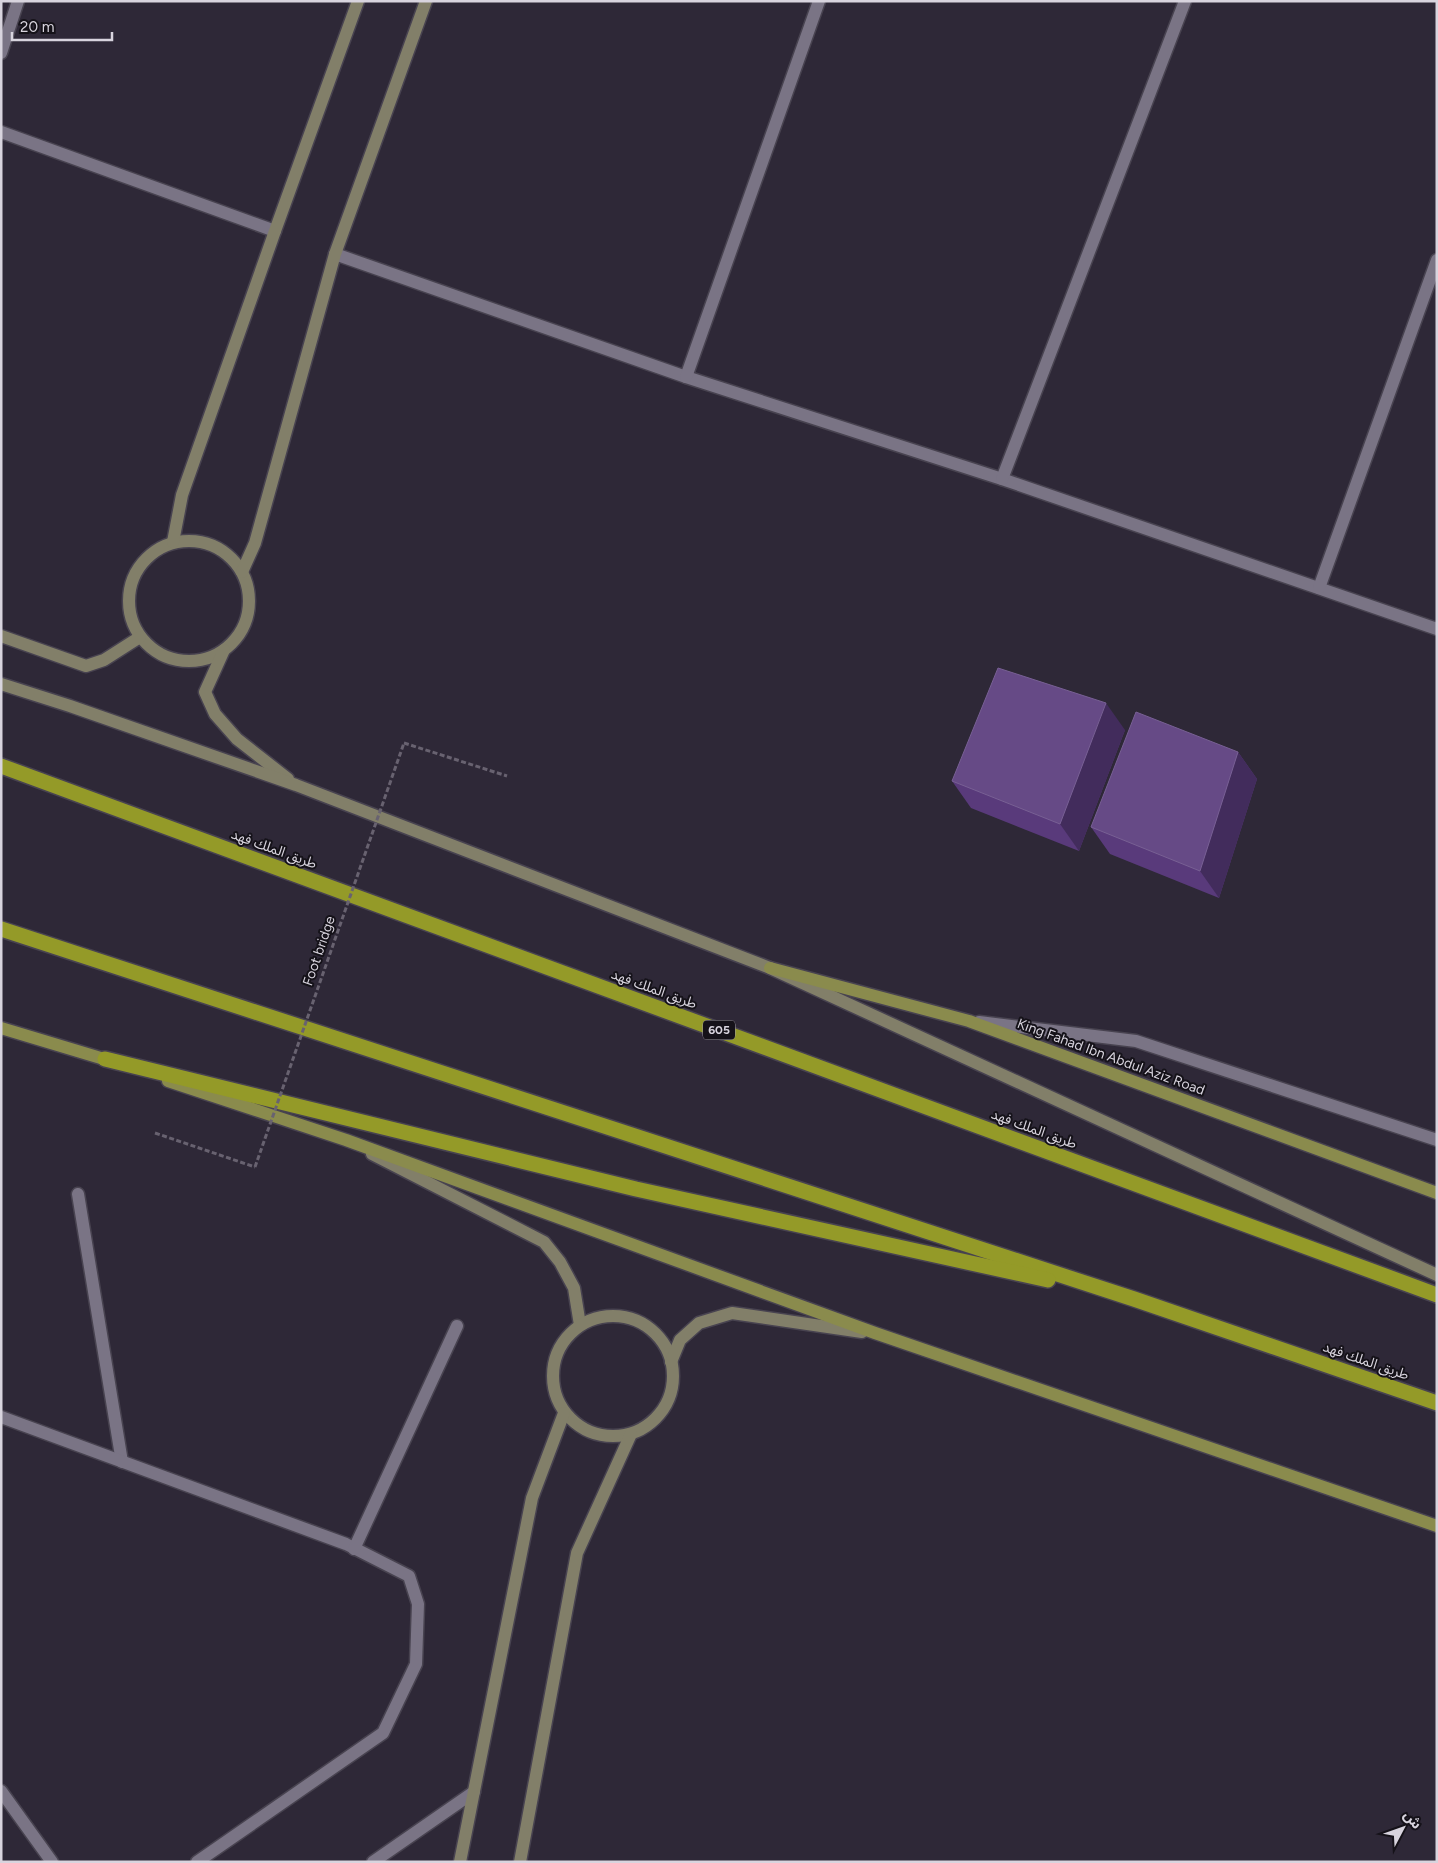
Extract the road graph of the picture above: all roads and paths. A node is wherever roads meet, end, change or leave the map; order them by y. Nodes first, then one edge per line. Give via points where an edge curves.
1 (18, 1) edge
2 (358, 1) edge
3 (426, 1) edge
4 (819, 1) edge
5 (1185, 1) edge
6 (1, 53) edge
7 (1, 132) edge
8 (275, 231) junction
9 (335, 254) junction
10 (1437, 260) edge
11 (686, 377) junction
12 (1002, 480) junction
13 (173, 542) junction
14 (242, 572) junction
15 (1319, 588) junction
16 (1437, 629) edge
17 (1, 636) edge
18 (140, 637) junction
19 (224, 650) junction
20 (1, 678) edge
21 (1, 684) edge
22 (70, 706) junction
23 (1, 766) edge
24 (507, 776) dead end
25 (296, 785) junction
26 (1, 929) edge
27 (770, 968) junction
28 (969, 1021) junction
29 (1, 1028) edge
30 (105, 1060) junction
31 (155, 1133) dead end
32 (346, 1140) junction
33 (1437, 1140) edge
34 (1437, 1193) edge
35 (78, 1194) dead end
36 (1437, 1276) edge
37 (1437, 1295) edge
38 (1134, 1299) junction
39 (580, 1325) junction
40 (457, 1326) dead end
41 (875, 1333) junction
42 (671, 1362) junction
43 (1437, 1403) edge
44 (564, 1413) junction
45 (1, 1417) edge
46 (631, 1434) junction
47 (122, 1462) junction
48 (1437, 1526) edge
49 (354, 1549) junction
50 (1, 1791) edge
51 (474, 1792) junction
52 (52, 1862) edge
53 (197, 1862) edge
54 (373, 1862) edge
55 (460, 1862) edge
56 (520, 1862) edge

1 - 6 street
2 - 8 street
3 - 9 street
4 - 11 street
5 - 12 street
7 - 8 street
8 - 13 street via 182,494
9 - 11 street
9 - 14 street via 255,543
10 - 15 street
11 - 12 street
12 - 15 street
13 - 14 street via 193,540 213,545 229,556
13 - 18 street via 155,549 131,580 128,600 131,619
14 - 19 street via 248,586 248,616 242,630
15 - 16 street
17 - 18 street via 86,666 104,660
18 - 19 street via 154,650 179,660 207,659
19 - 25 street via 205,692 214,714 237,739
20 - 22 street
21 - 22 street
22 - 25 street
23 - 37 highway, طريق الملك فهد / 605
24 - 31 path, Foot bridge, bridge via 404,743 255,1167
25 - 27 street
26 - 38 highway, طريق الملك فهد
27 - 28 main road, King Fahad Ibn Abdul Aziz Road
27 - 36 street
28 - 33 street via 1136,1041
28 - 34 main road, King Fahad Ibn Abdul Aziz Road
29 - 30 main road
30 - 32 main road
30 - 38 highway via 636,1188
32 - 39 street via 544,1242 574,1288
32 - 41 main road
35 - 47 street
38 - 43 highway, طريق الملك فهد
39 - 42 street via 597,1318 617,1316 637,1321 654,1332 666,1348
39 - 44 street via 565,1339 555,1356 552,1376 555,1395
40 - 49 street
41 - 42 street via 732,1313 699,1323 680,1340
41 - 48 main road
42 - 46 street via 673,1377 666,1405 648,1426
44 - 46 street via 578,1426 594,1434 613,1437
44 - 51 street via 532,1498
45 - 47 street
46 - 56 street via 577,1554
47 - 49 street
49 - 53 street via 409,1576 418,1604 416,1664 383,1733
50 - 52 street
51 - 54 street
51 - 55 street

